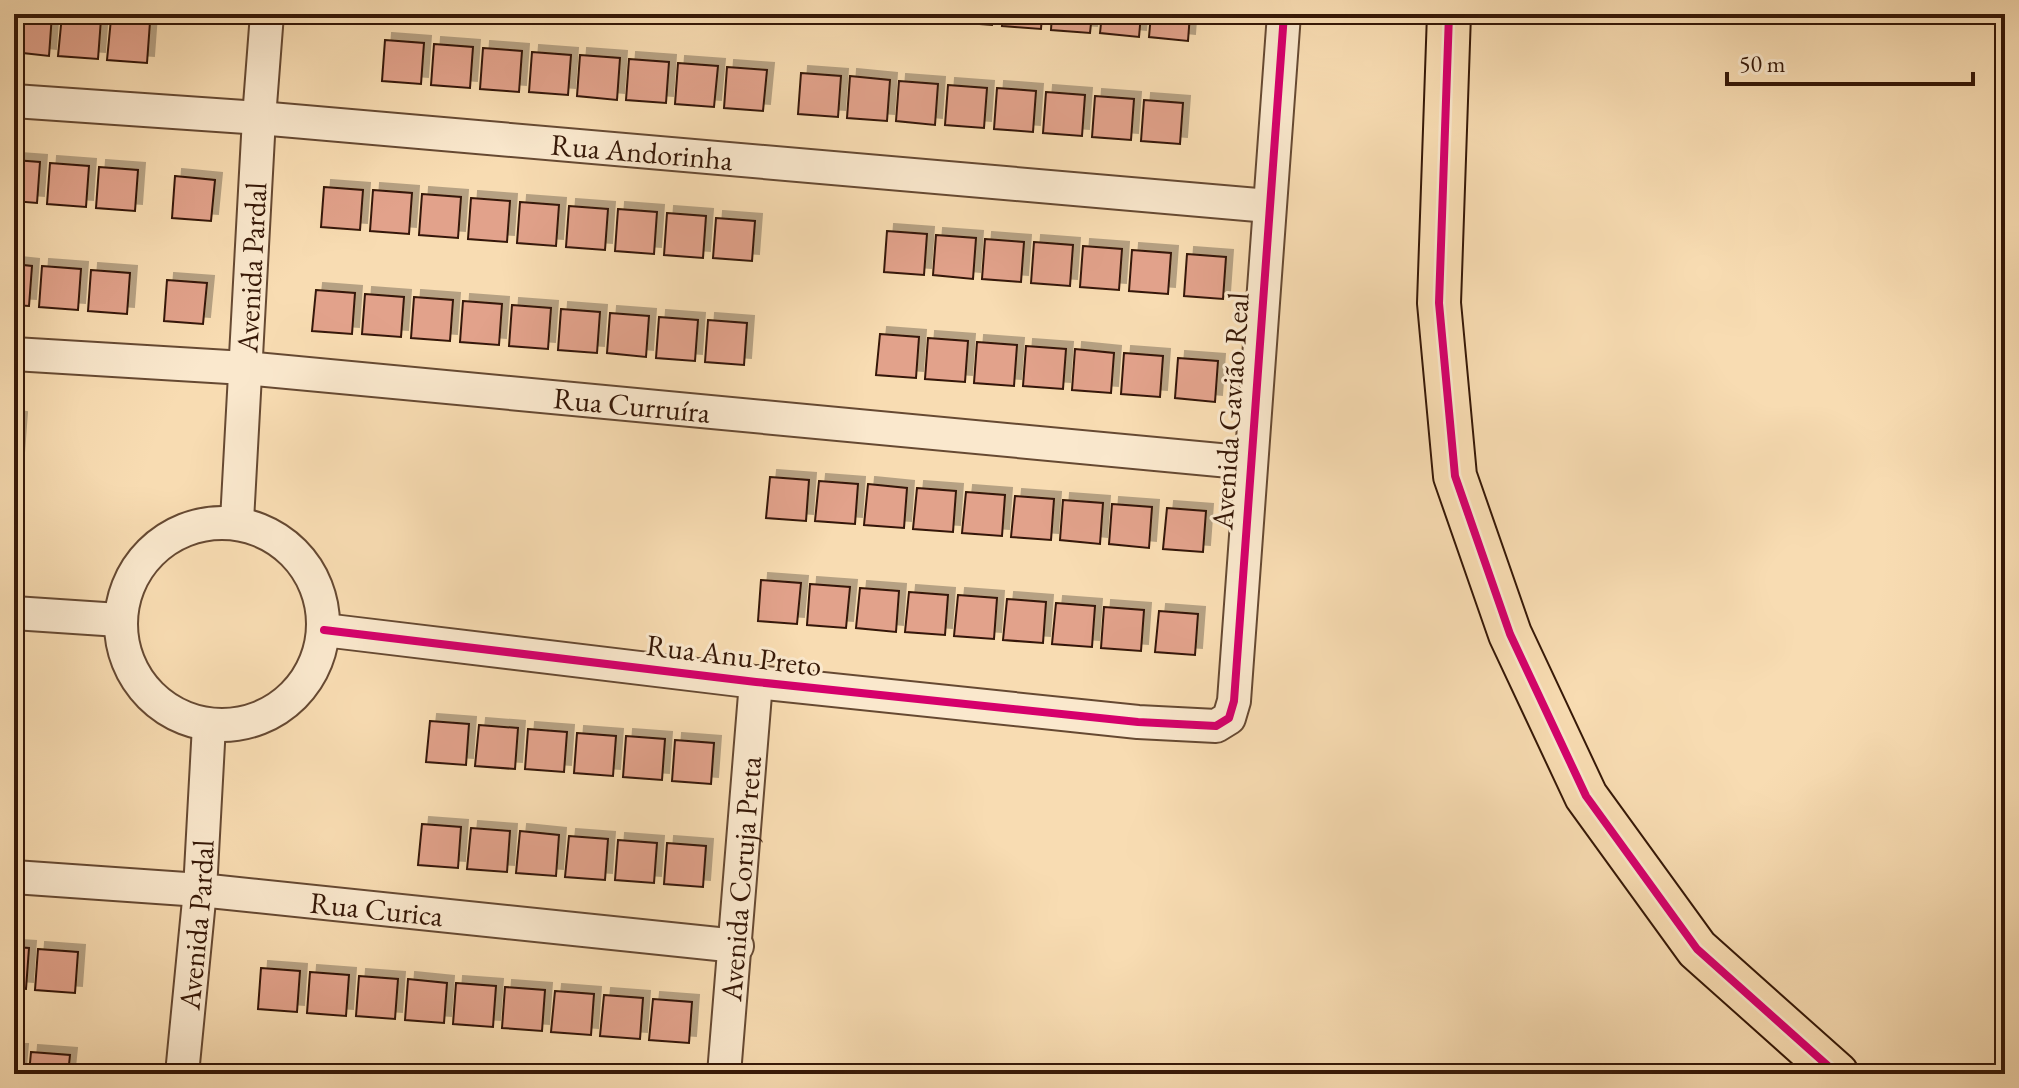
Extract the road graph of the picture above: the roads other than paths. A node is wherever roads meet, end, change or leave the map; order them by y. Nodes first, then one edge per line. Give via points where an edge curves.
1 (267, 14) edge
2 (1284, 14) edge
3 (1449, 14) edge
4 (14, 101) edge
5 (259, 118) junction
6 (1269, 206) junction
7 (14, 354) edge
8 (245, 368) junction
9 (1251, 463) junction
10 (237, 521) junction
11 (14, 613) edge
12 (119, 620) junction
13 (324, 630) junction
14 (756, 682) junction
15 (1138, 722) joint
16 (209, 725) junction
17 (14, 877) edge
18 (200, 890) junction
19 (737, 946) junction
20 (182, 1074) edge
21 (724, 1074) edge
22 (1837, 1074) edge

1 - 5 street, Avenida Pardal
2 - 6 street, Avenida Gavião Real
3 - 22 main road via 1439,303 1455,476 1510,634 1586,796 1697,949
4 - 5 street, Rua Andorinha
5 - 6 street, Rua Andorinha
5 - 8 street, Avenida Pardal
6 - 9 street, Avenida Gavião Real
7 - 8 street, Rua Curruíra
8 - 9 street, Rua Curruíra
8 - 10 street, Avenida Pardal
9 - 15 street, Avenida Gavião Real via 1229,718 1202,727
10 - 12 street via 185,529 152,550 128,582
10 - 13 street via 286,544 308,568 321,598
11 - 12 street
12 - 16 street via 123,650 135,678 155,701 180,717
13 - 14 street, Rua Anu Preto
13 - 16 street via 317,663 299,691 274,712 243,724
14 - 15 street, Rua Anu Preto
14 - 19 street, Avenida Coruja Preta
16 - 18 street, Avenida Pardal
17 - 18 street, Rua Curica
18 - 19 street, Rua Curica
18 - 20 street, Avenida Pardal
19 - 21 street, Avenida Coruja Preta

